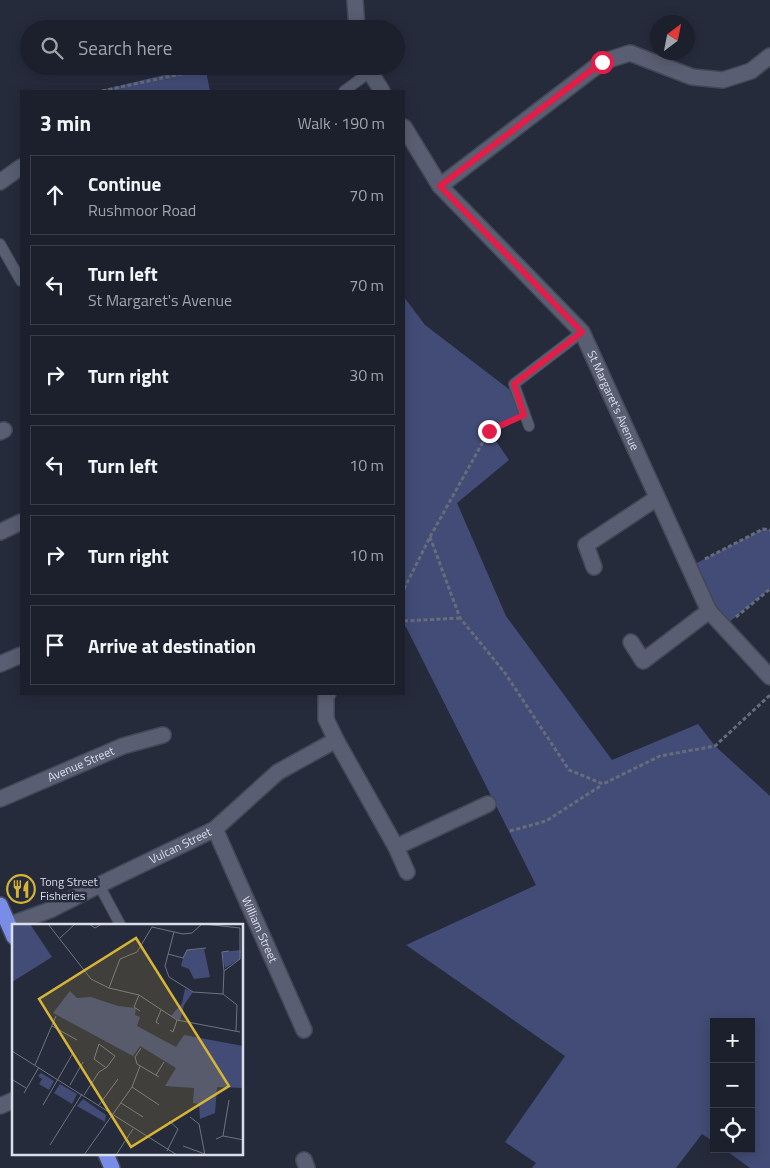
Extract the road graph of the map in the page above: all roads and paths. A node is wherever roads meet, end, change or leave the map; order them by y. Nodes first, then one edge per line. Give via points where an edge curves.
1 (355, 0) edge
2 (356, 20) edge
3 (770, 56) edge
4 (176, 75) edge
5 (362, 75) edge
6 (373, 75) edge
7 (107, 90) edge
8 (345, 90) edge
9 (381, 90) edge
10 (405, 129) edge
11 (20, 168) edge
12 (0, 182) edge
13 (440, 186) junction
14 (0, 244) edge
15 (20, 279) edge
16 (582, 332) junction
17 (524, 415) junction
18 (529, 426) dead end
19 (657, 498) junction
20 (20, 522) edge
21 (770, 530) edge
22 (0, 532) edge
23 (430, 537) junction
24 (688, 567) junction
25 (594, 568) dead end
26 (405, 587) edge
27 (770, 588) edge
28 (709, 611) junction
29 (460, 618) junction
30 (405, 621) edge
31 (723, 627) junction
32 (631, 642) dead end
33 (20, 655) edge
34 (0, 664) edge
35 (770, 677) edge
36 (327, 695) edge
37 (770, 695) edge
38 (163, 735) dead end
39 (336, 740) junction
40 (603, 784) junction
41 (0, 800) edge
42 (488, 804) dead end
43 (215, 829) junction
44 (510, 831) dead end
45 (396, 847) junction
46 (407, 872) dead end
47 (99, 885) junction
48 (0, 905) edge
49 (24, 924) edge
50 (120, 924) edge
51 (11, 931) edge
52 (304, 1030) dead end
53 (12, 1101) edge
54 (0, 1106) edge
55 (107, 1156) edge
56 (112, 1168) edge

1 - 2 street
3 - 13 street via 751,71 723,80 692,77 630,53 602,62
4 - 7 path
5 - 8 lane
6 - 9 street
10 - 13 street, St Margaret's Avenue
11 - 12 street
13 - 16 street, St Margaret's Avenue
14 - 15 lane
16 - 17 lane via 514,384
16 - 19 street, St Margaret's Avenue
17 - 18 lane
17 - 23 path via 489,431
19 - 24 street, St Margaret's Avenue
19 - 25 street via 586,545
20 - 22 street
21 - 24 path via 763,528
23 - 26 path
23 - 29 path
24 - 28 street, St Margaret's Avenue
27 - 31 path
28 - 31 street, St Margaret's Avenue
28 - 32 street via 644,661
29 - 30 path
29 - 40 path via 505,673 569,770
31 - 35 street, St Margaret's Avenue
33 - 34 street
36 - 39 street via 326,719
37 - 40 path via 715,746 660,756
38 - 41 street, Avenue Street via 123,746
39 - 43 street, Vulcan Street via 278,772
39 - 45 street
40 - 44 path via 546,821
42 - 45 street
43 - 47 street, Vulcan Street
43 - 52 street, William Street
45 - 46 street
47 - 49 street, Vulcan Street
47 - 50 lane
48 - 51 highway
53 - 54 street
55 - 56 highway

